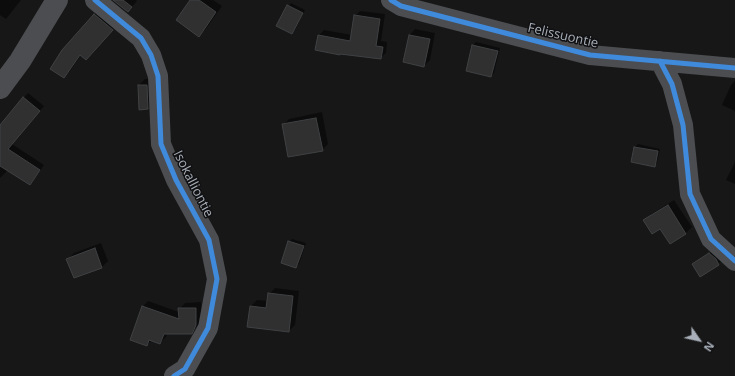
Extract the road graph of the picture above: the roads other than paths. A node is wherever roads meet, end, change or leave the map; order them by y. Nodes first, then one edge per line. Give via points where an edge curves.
1 (56, 0) edge
2 (95, 0) edge
3 (391, 0) edge
4 (660, 61) junction
5 (735, 68) edge
6 (0, 88) edge
7 (735, 261) edge
8 (174, 376) edge

1 - 6 street via 20,61
2 - 8 street, Isokalliontie via 141,38 151,55 158,76 161,144 176,180 209,240 217,279 208,328 185,369
3 - 4 street, Felissuontie via 401,6 590,55
4 - 5 street, Felissuontie
4 - 7 street via 672,84 683,125 690,194 711,239

